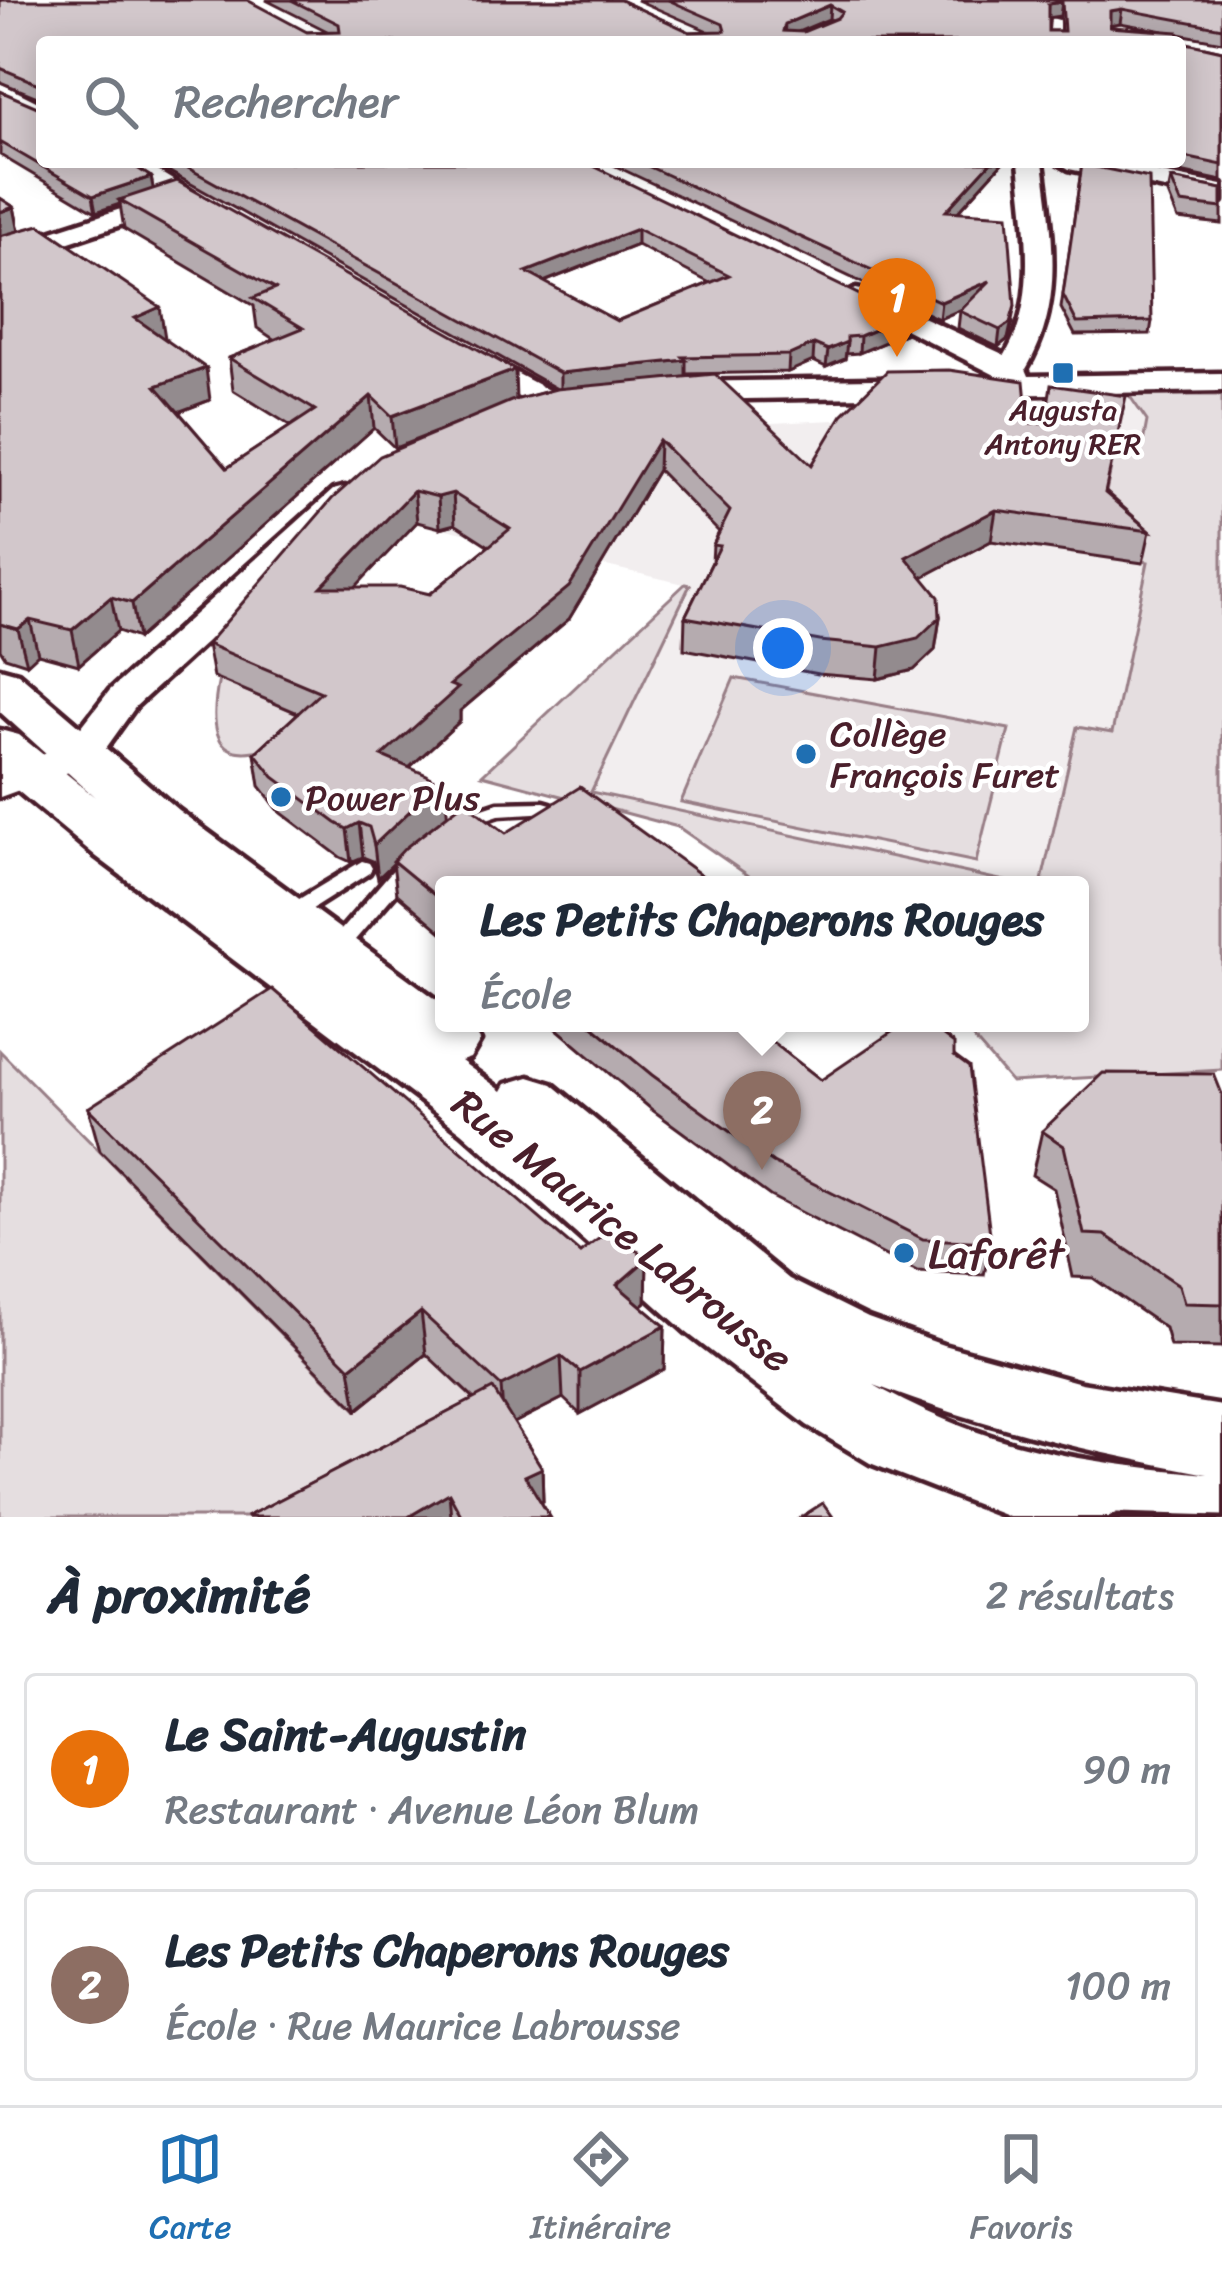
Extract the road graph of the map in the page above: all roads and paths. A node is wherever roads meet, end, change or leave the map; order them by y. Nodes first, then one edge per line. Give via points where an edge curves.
1 (1054, 20) edge
2 (1054, 36) edge
3 (0, 90) edge
4 (36, 111) edge
5 (135, 168) edge
6 (1032, 168) edge
7 (1099, 168) edge
8 (1222, 193) edge
9 (184, 196) junction
10 (226, 220) edge
11 (0, 257) edge
12 (831, 285) edge
13 (453, 348) edge
14 (1014, 376) junction
15 (1222, 382) edge
16 (655, 393) edge
17 (518, 415) edge
18 (369, 476) edge
19 (0, 684) edge
20 (32, 756) edge
21 (544, 808) edge
22 (362, 868) dead end
23 (308, 935) junction
24 (435, 1030) edge
25 (437, 1032) edge
26 (1082, 1417) junction
27 (1222, 1441) edge
28 (995, 1498) edge
29 (1222, 1512) edge

1 - 2 lane
3 - 4 street
5 - 9 street
6 - 14 street via 1043,258
7 - 8 street
9 - 10 street
9 - 11 street
12 - 14 street
13 - 17 street via 566,404
14 - 15 street
14 - 16 street
18 - 20 street via 123,699
19 - 20 main road
20 - 23 main road, Rue Maurice Labrousse via 158,823
20 - 28 main road, Rue Maurice Labrousse via 108,836 485,1114 741,1333 862,1418 959,1466
21 - 23 lane via 487,812 454,825 392,880
22 - 23 lane
23 - 24 main road, Rue Maurice Labrousse
25 - 26 main road, Rue Maurice Labrousse via 764,1301 863,1349
26 - 27 main road, Rue Maurice Labrousse
26 - 28 main road
28 - 29 main road, Rue Maurice Labrousse

